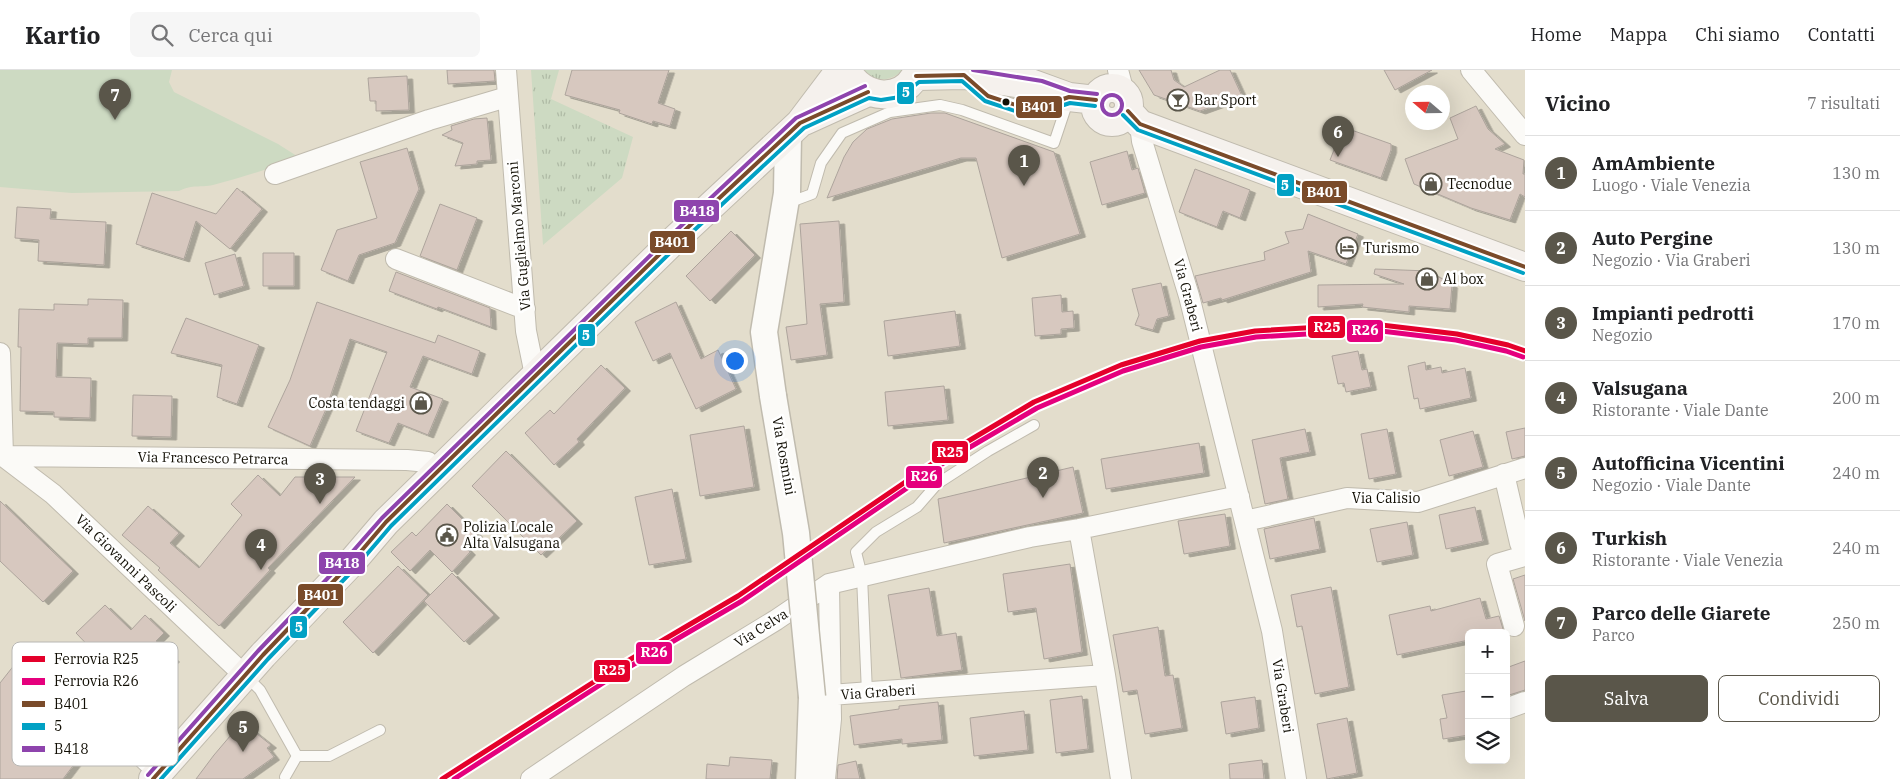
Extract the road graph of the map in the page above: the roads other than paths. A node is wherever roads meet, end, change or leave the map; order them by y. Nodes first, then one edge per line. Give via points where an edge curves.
1 (506, 70) edge
2 (840, 70) edge
3 (847, 70) edge
4 (992, 70) edge
5 (1471, 70) edge
6 (917, 73) edge
7 (964, 75) junction
8 (1041, 87) junction
9 (868, 92) junction
10 (508, 97) junction
11 (1083, 98) junction
12 (1127, 99) edge
13 (794, 129) junction
14 (1525, 135) edge
15 (275, 174) dead end
16 (785, 204) junction
17 (396, 259) dead end
18 (1525, 267) edge
19 (525, 310) junction
20 (0, 353) edge
21 (535, 375) junction
22 (1034, 425) dead end
23 (1, 456) edge
24 (44, 456) junction
25 (1525, 468) edge
26 (436, 472) junction
27 (1504, 474) junction
28 (32, 478) junction
29 (1239, 496) junction
30 (1245, 521) junction
31 (1079, 529) junction
32 (1524, 556) edge
33 (862, 576) junction
34 (829, 584) junction
35 (1514, 626) dead end
36 (1105, 674) junction
37 (245, 676) junction
38 (867, 693) junction
39 (821, 696) junction
40 (1525, 702) edge
41 (1510, 708) edge
42 (380, 730) dead end
43 (178, 751) edge
44 (298, 756) junction
45 (142, 766) edge
46 (165, 766) edge
47 (154, 778) edge
48 (285, 778) dead end
49 (531, 779) edge
50 (809, 779) edge
51 (825, 779) edge
52 (1121, 779) edge
53 (1296, 779) edge

1 - 10 street, Via Guglielmo Marconi
2 - 13 main road
3 - 9 main road via 858,86
4 - 8 main road
5 - 14 street
6 - 7 main road
6 - 9 main road via 898,92
7 - 8 main road
7 - 11 lane via 988,96 1031,110
8 - 11 main road
9 - 13 main road
10 - 15 street via 429,120
10 - 19 street, Via Guglielmo Marconi
11 - 12 main road via 1114,88
11 - 16 lane via 1054,143 940,105 890,112 842,133 820,163 812,194
12 - 18 main road
12 - 29 street, Via Graberi via 1189,296
13 - 16 street, Via Rosmini
13 - 21 main road
16 - 39 street, Via Rosmini, bridge via 764,332
17 - 19 street
19 - 21 street, Via Guglielmo Marconi
20 - 23 street
21 - 26 main road
22 - 33 lane via 937,484 917,507 876,532 856,552
23 - 24 street, Via Francesco Petrarca
23 - 28 street, Via Giovanni Pascoli
24 - 26 street, Via Francesco Petrarca via 414,460 428,462
24 - 28 street
25 - 27 street, Via Calisio
26 - 37 main road
27 - 30 street, Via Calisio via 1418,502 1347,498
27 - 32 street
28 - 37 street, Via Giovanni Pascoli via 53,494
29 - 30 street, Via Graberi
29 - 31 street
30 - 53 street, Via Graberi via 1272,631
31 - 33 street via 1030,537
31 - 36 street
32 - 35 street via 1497,564
33 - 34 street
33 - 38 lane
34 - 39 street
34 - 49 street, Via Celva
36 - 38 street, Via Graberi
36 - 52 street
37 - 43 main road
37 - 44 lane via 260,690
38 - 39 street, Via Graberi
39 - 50 street, Via Rosmini
39 - 51 street via 831,719
40 - 41 street
42 - 44 lane via 329,756
44 - 48 lane
45 - 47 lane
46 - 47 main road

